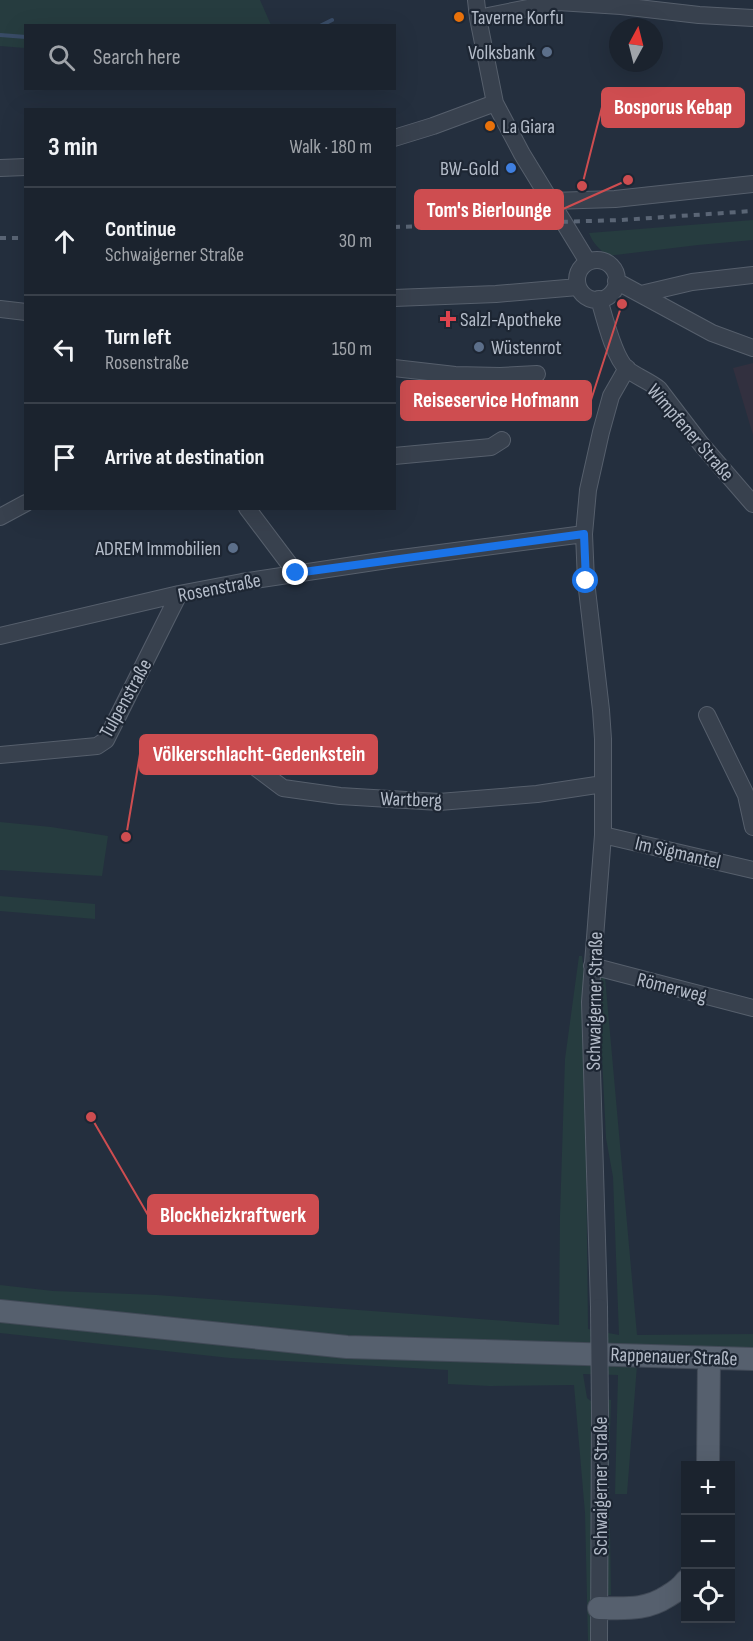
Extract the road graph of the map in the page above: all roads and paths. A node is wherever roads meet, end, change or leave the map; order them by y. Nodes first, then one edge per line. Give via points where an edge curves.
1 (476, 0) edge
2 (699, 7) edge
3 (478, 18) junction
4 (753, 18) edge
5 (495, 103) junction
6 (396, 137) edge
7 (24, 167) edge
8 (0, 168) edge
9 (753, 184) edge
10 (551, 201) junction
11 (588, 262) junction
12 (753, 275) edge
13 (616, 281) junction
14 (579, 287) junction
15 (641, 294) junction
16 (396, 298) edge
17 (599, 299) junction
18 (0, 309) edge
19 (24, 312) edge
20 (753, 348) edge
21 (396, 368) edge
22 (627, 368) junction
23 (537, 374) dead end
24 (502, 440) dead end
25 (396, 456) edge
26 (24, 504) edge
27 (753, 504) edge
28 (249, 510) edge
29 (0, 517) edge
30 (584, 534) junction
31 (296, 573) junction
32 (179, 594) junction
33 (0, 636) edge
34 (707, 715) dead end
35 (231, 749) dead end
36 (0, 755) edge
37 (603, 784) junction
38 (753, 827) edge
39 (603, 835) junction
40 (753, 870) edge
41 (592, 966) junction
42 (753, 1008) edge
43 (0, 1311) edge
44 (709, 1358) junction
45 (753, 1359) edge
46 (708, 1461) edge
47 (681, 1588) edge
48 (599, 1608) junction
49 (599, 1641) edge

1 - 3 street
2 - 3 street via 558,2
2 - 4 street
3 - 5 street
5 - 6 street
5 - 10 street
7 - 8 street
9 - 10 street via 615,199
10 - 11 street
11 - 13 street via 606,263 614,271
11 - 14 street via 578,275
12 - 15 street via 692,282
13 - 15 street
13 - 17 street via 613,291
14 - 16 street
14 - 17 street via 585,296
15 - 20 street via 712,333
17 - 22 street via 620,361
18 - 19 street
21 - 23 street via 455,375
22 - 27 street, Wimpfener Straße via 659,389
22 - 30 street, Schwaigerner Straße via 611,396 601,432 588,490
24 - 25 street via 490,447
26 - 29 street
28 - 31 street
30 - 31 street, Rosenstraße
30 - 37 street, Schwaigerner Straße via 601,710
31 - 32 street, Rosenstraße
32 - 33 street, Rosenstraße
32 - 36 street, Tulpenstraße via 106,740 97,746
34 - 38 street via 746,795
35 - 37 street, Wartberg via 283,788 340,796 439,802
37 - 39 street, Schwaigerner Straße
39 - 40 street, Im Sigmantel
39 - 41 street, Schwaigerner Straße
41 - 42 street, Römerweg
41 - 48 street, Schwaigerner Straße, bridge via 599,1307
43 - 44 main road, Rappenauer Straße via 347,1347
44 - 45 main road, Rappenauer Straße
44 - 46 main road
47 - 48 main road via 640,1608
48 - 49 street, Schwaigerner Straße

